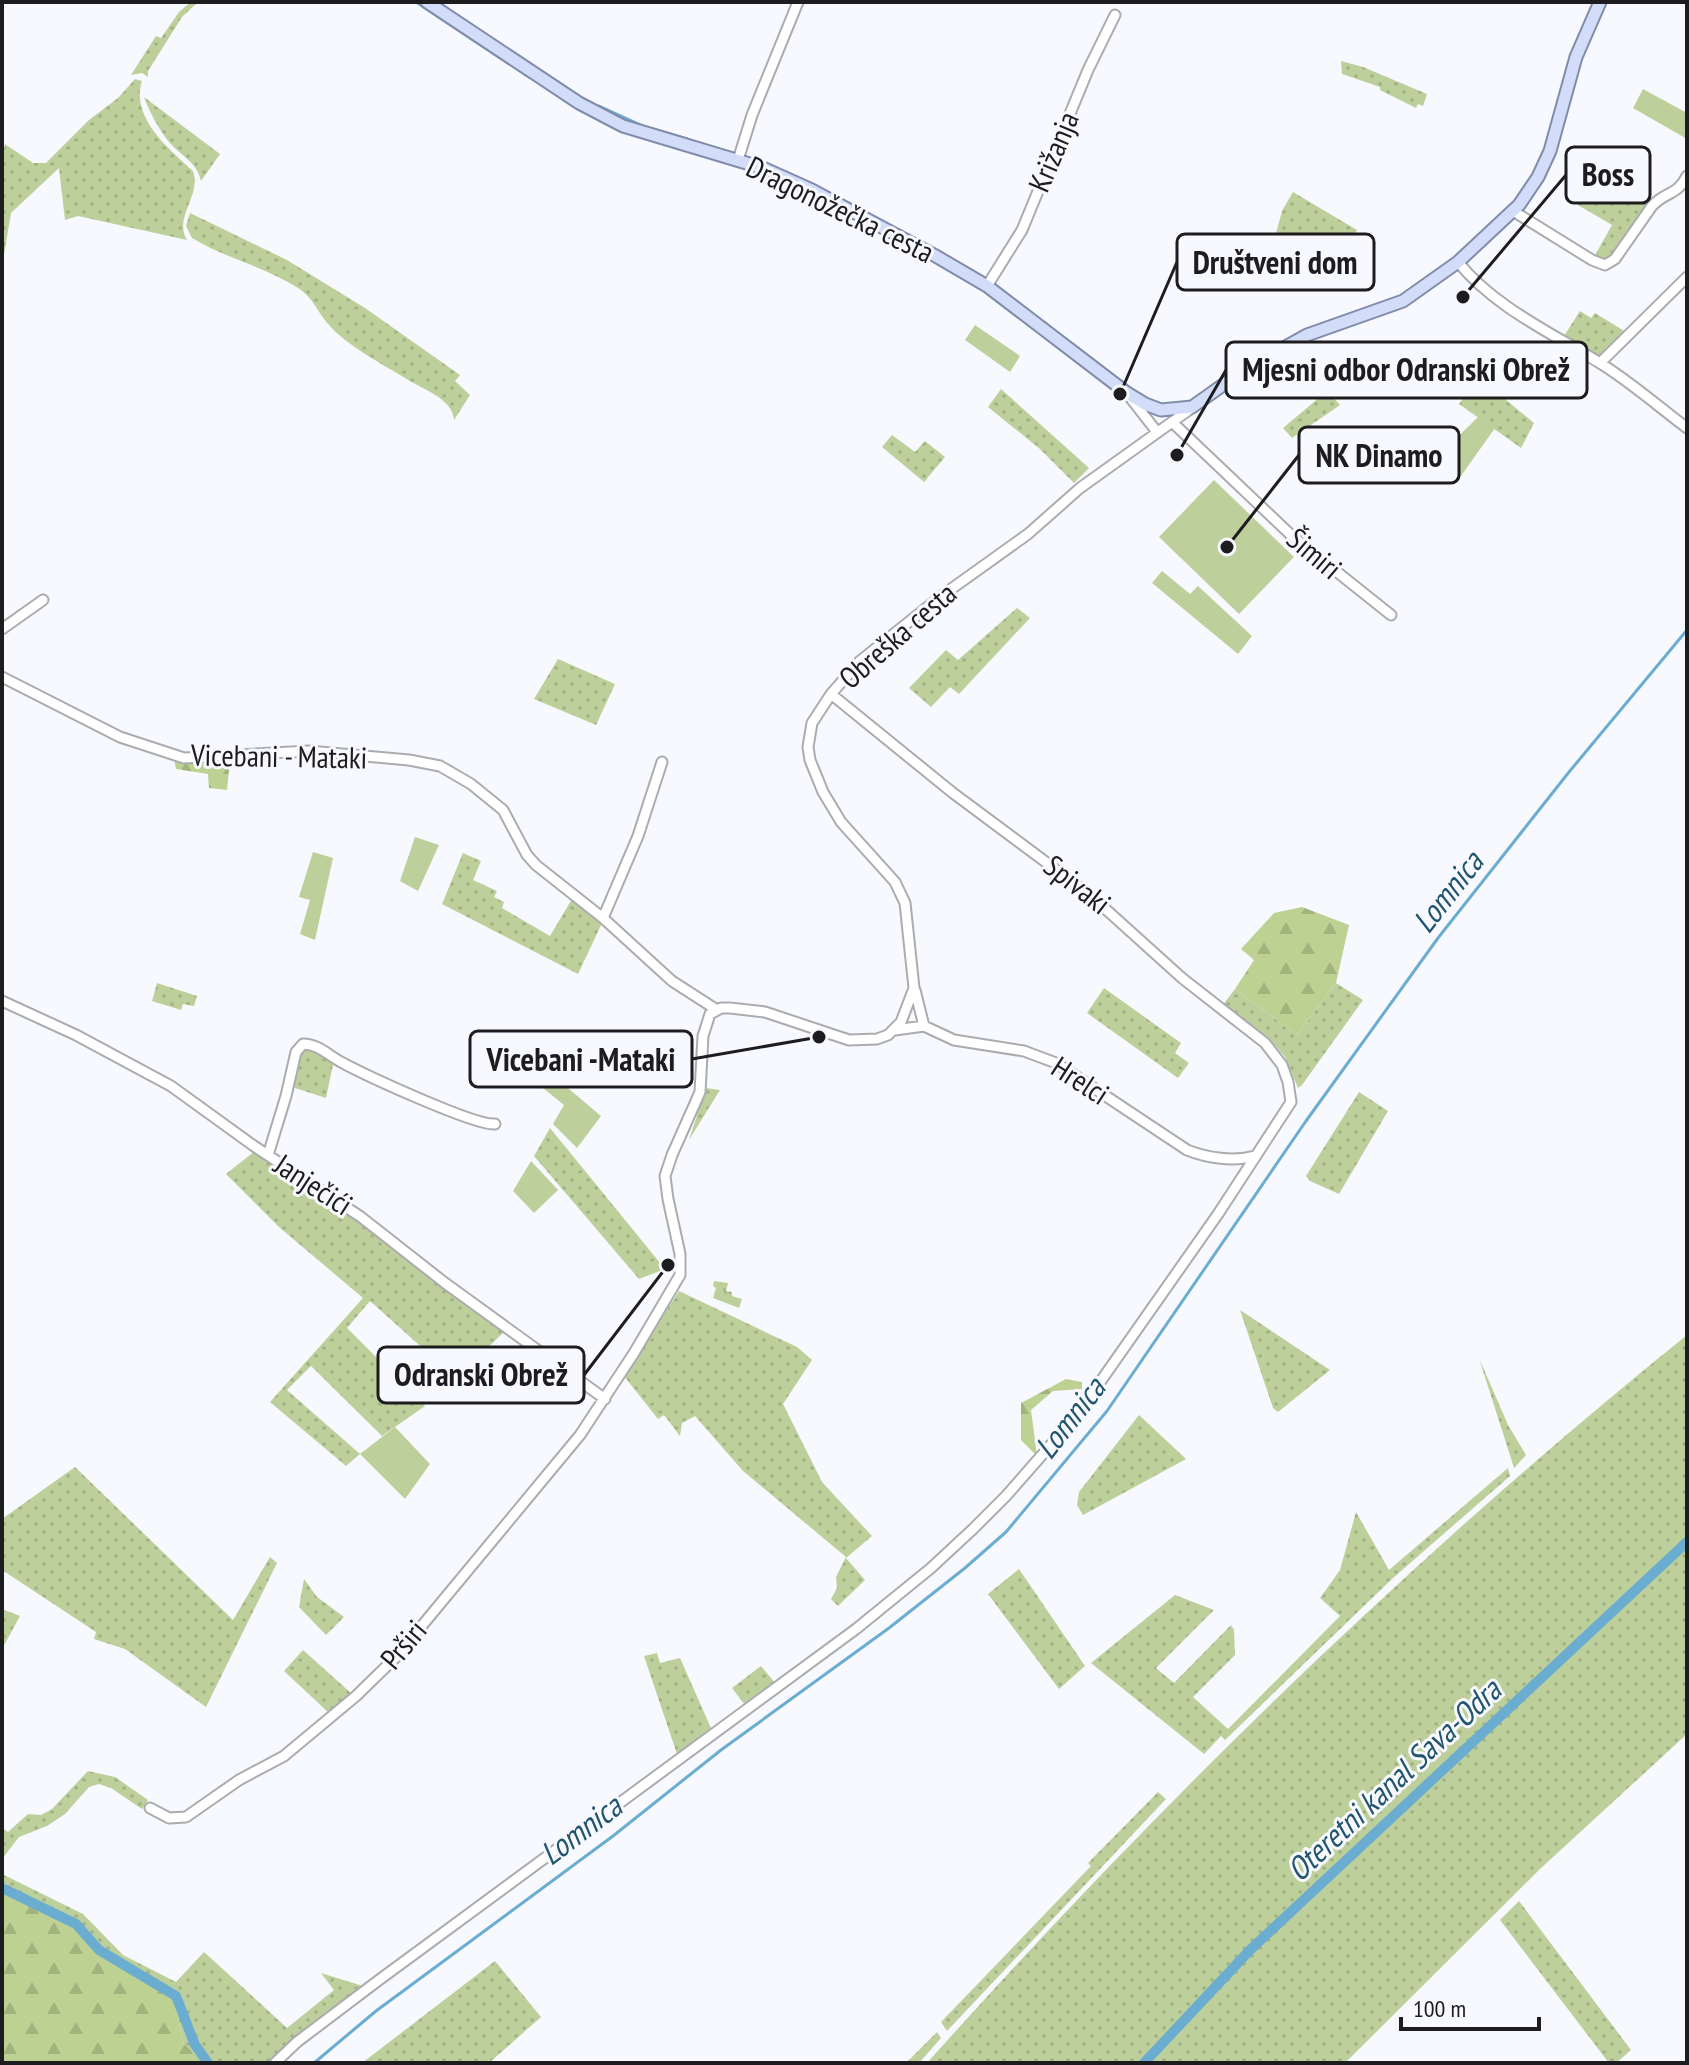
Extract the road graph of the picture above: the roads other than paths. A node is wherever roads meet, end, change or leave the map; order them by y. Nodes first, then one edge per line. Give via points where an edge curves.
1 (427, 2) edge
2 (798, 2) edge
3 (1600, 2) edge
4 (1115, 15) dead end
5 (738, 160) junction
6 (1687, 176) edge
7 (1513, 211) junction
8 (1458, 262) junction
9 (1687, 277) edge
10 (987, 286) junction
11 (1600, 363) junction
12 (1127, 393) junction
13 (1198, 404) junction
14 (1172, 422) junction
15 (1687, 428) edge
16 (1157, 432) junction
17 (43, 600) dead end
18 (1391, 615) dead end
19 (2, 629) edge
20 (2, 677) edge
21 (831, 694) junction
22 (662, 762) dead end
23 (603, 918) junction
24 (914, 988) junction
25 (2, 1001) edge
26 (717, 1010) junction
27 (924, 1026) junction
28 (895, 1030) junction
29 (495, 1124) dead end
30 (268, 1155) junction
31 (1255, 1156) junction
32 (605, 1399) junction
33 (150, 1808) dead end
34 (275, 2063) edge

1 - 5 main road, Dragonožečka cesta via 579,103 623,126
2 - 5 street
3 - 7 main road, Obreška cesta via 1576,57 1550,151
4 - 10 street, Križanja via 1022,230
5 - 10 main road, Dragonožečka cesta via 812,190
6 - 7 street via 1676,192 1659,199 1605,265
7 - 8 main road, Obreška cesta
8 - 11 street via 1526,319
8 - 13 main road, Obreška cesta via 1403,301 1307,335 1244,370
9 - 11 street
10 - 12 main road, Dragonožečka cesta
11 - 15 street
12 - 13 main road, Dragonožečka cesta via 1161,410
12 - 16 street
13 - 14 street, Obreška cesta
14 - 16 street, Obreška cesta
14 - 18 street, Šimiri via 1292,536
16 - 21 street, Obreška cesta via 860,661
17 - 19 street
20 - 23 street, Vicebani - Mataki via 105,730 184,758 309,751 440,766 496,803 531,860
21 - 24 street, Obreška cesta via 812,723 810,760 841,822 901,892 909,916
21 - 31 street, Spivaki via 1115,915 1182,978 1265,1043 1282,1065 1291,1102
22 - 23 street
23 - 26 street, Vicebani - Mataki via 672,981
24 - 27 street
24 - 28 street, Obreška cesta
25 - 30 street, Janječići via 147,1071
26 - 28 street via 765,1012 849,1040 877,1039
26 - 32 street via 703,1036 700,1092 665,1176 680,1275
27 - 28 street
27 - 31 street, Hrelci via 954,1040 1048,1059 1187,1150 1226,1158
29 - 30 street via 470,1119 303,1044 296,1052
30 - 32 street, Janječići via 352,1210
31 - 34 street via 1077,1415 973,1529 856,1629 390,1972
32 - 33 street, Prširi via 560,1461 370,1684 284,1756 186,1817 169,1818

